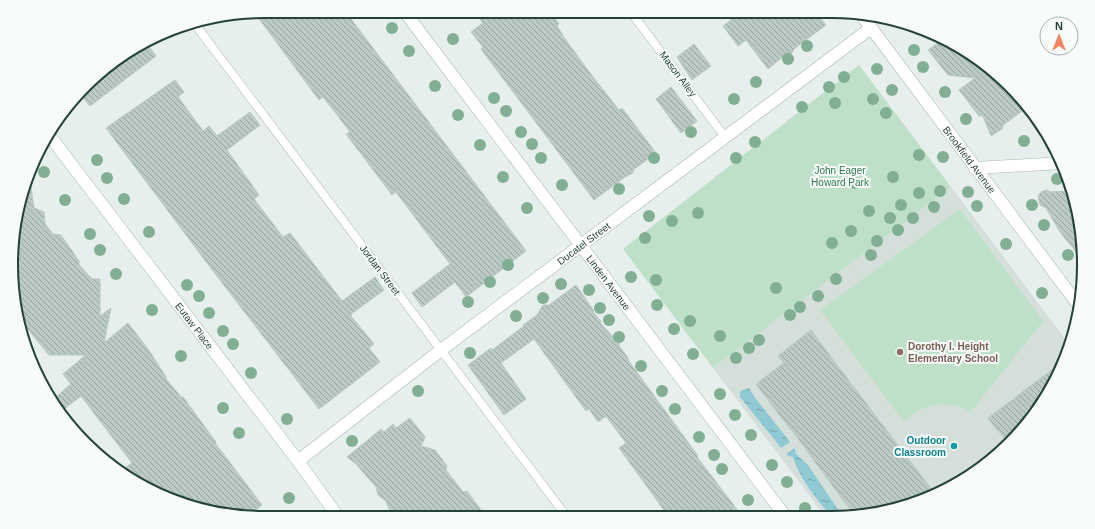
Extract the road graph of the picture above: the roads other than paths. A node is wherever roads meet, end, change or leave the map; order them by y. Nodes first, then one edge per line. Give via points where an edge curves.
1 (409, 18) edge
2 (635, 18) edge
3 (866, 20) edge
4 (197, 27) edge
5 (871, 28) junction
6 (725, 137) junction
7 (52, 139) edge
8 (1055, 163) edge
9 (976, 168) junction
10 (580, 245) junction
11 (1074, 300) edge
12 (441, 350) junction
13 (298, 461) junction
14 (334, 511) edge
15 (562, 511) edge
16 (781, 511) edge

1 - 10 street, Linden Avenue
2 - 6 lane, Mason Alley
3 - 5 street, Brookfield Avenue
4 - 12 lane, Jordan Street
5 - 6 street, Ducatel Street
5 - 9 street, Brookfield Avenue
6 - 10 street, Ducatel Street
7 - 13 street, Eutaw Place
8 - 9 street
9 - 11 street, Brookfield Avenue
10 - 12 street, Ducatel Street
10 - 16 street, Linden Avenue
12 - 13 street, Ducatel Street
12 - 15 lane, Jordan Street
13 - 14 street, Eutaw Place

